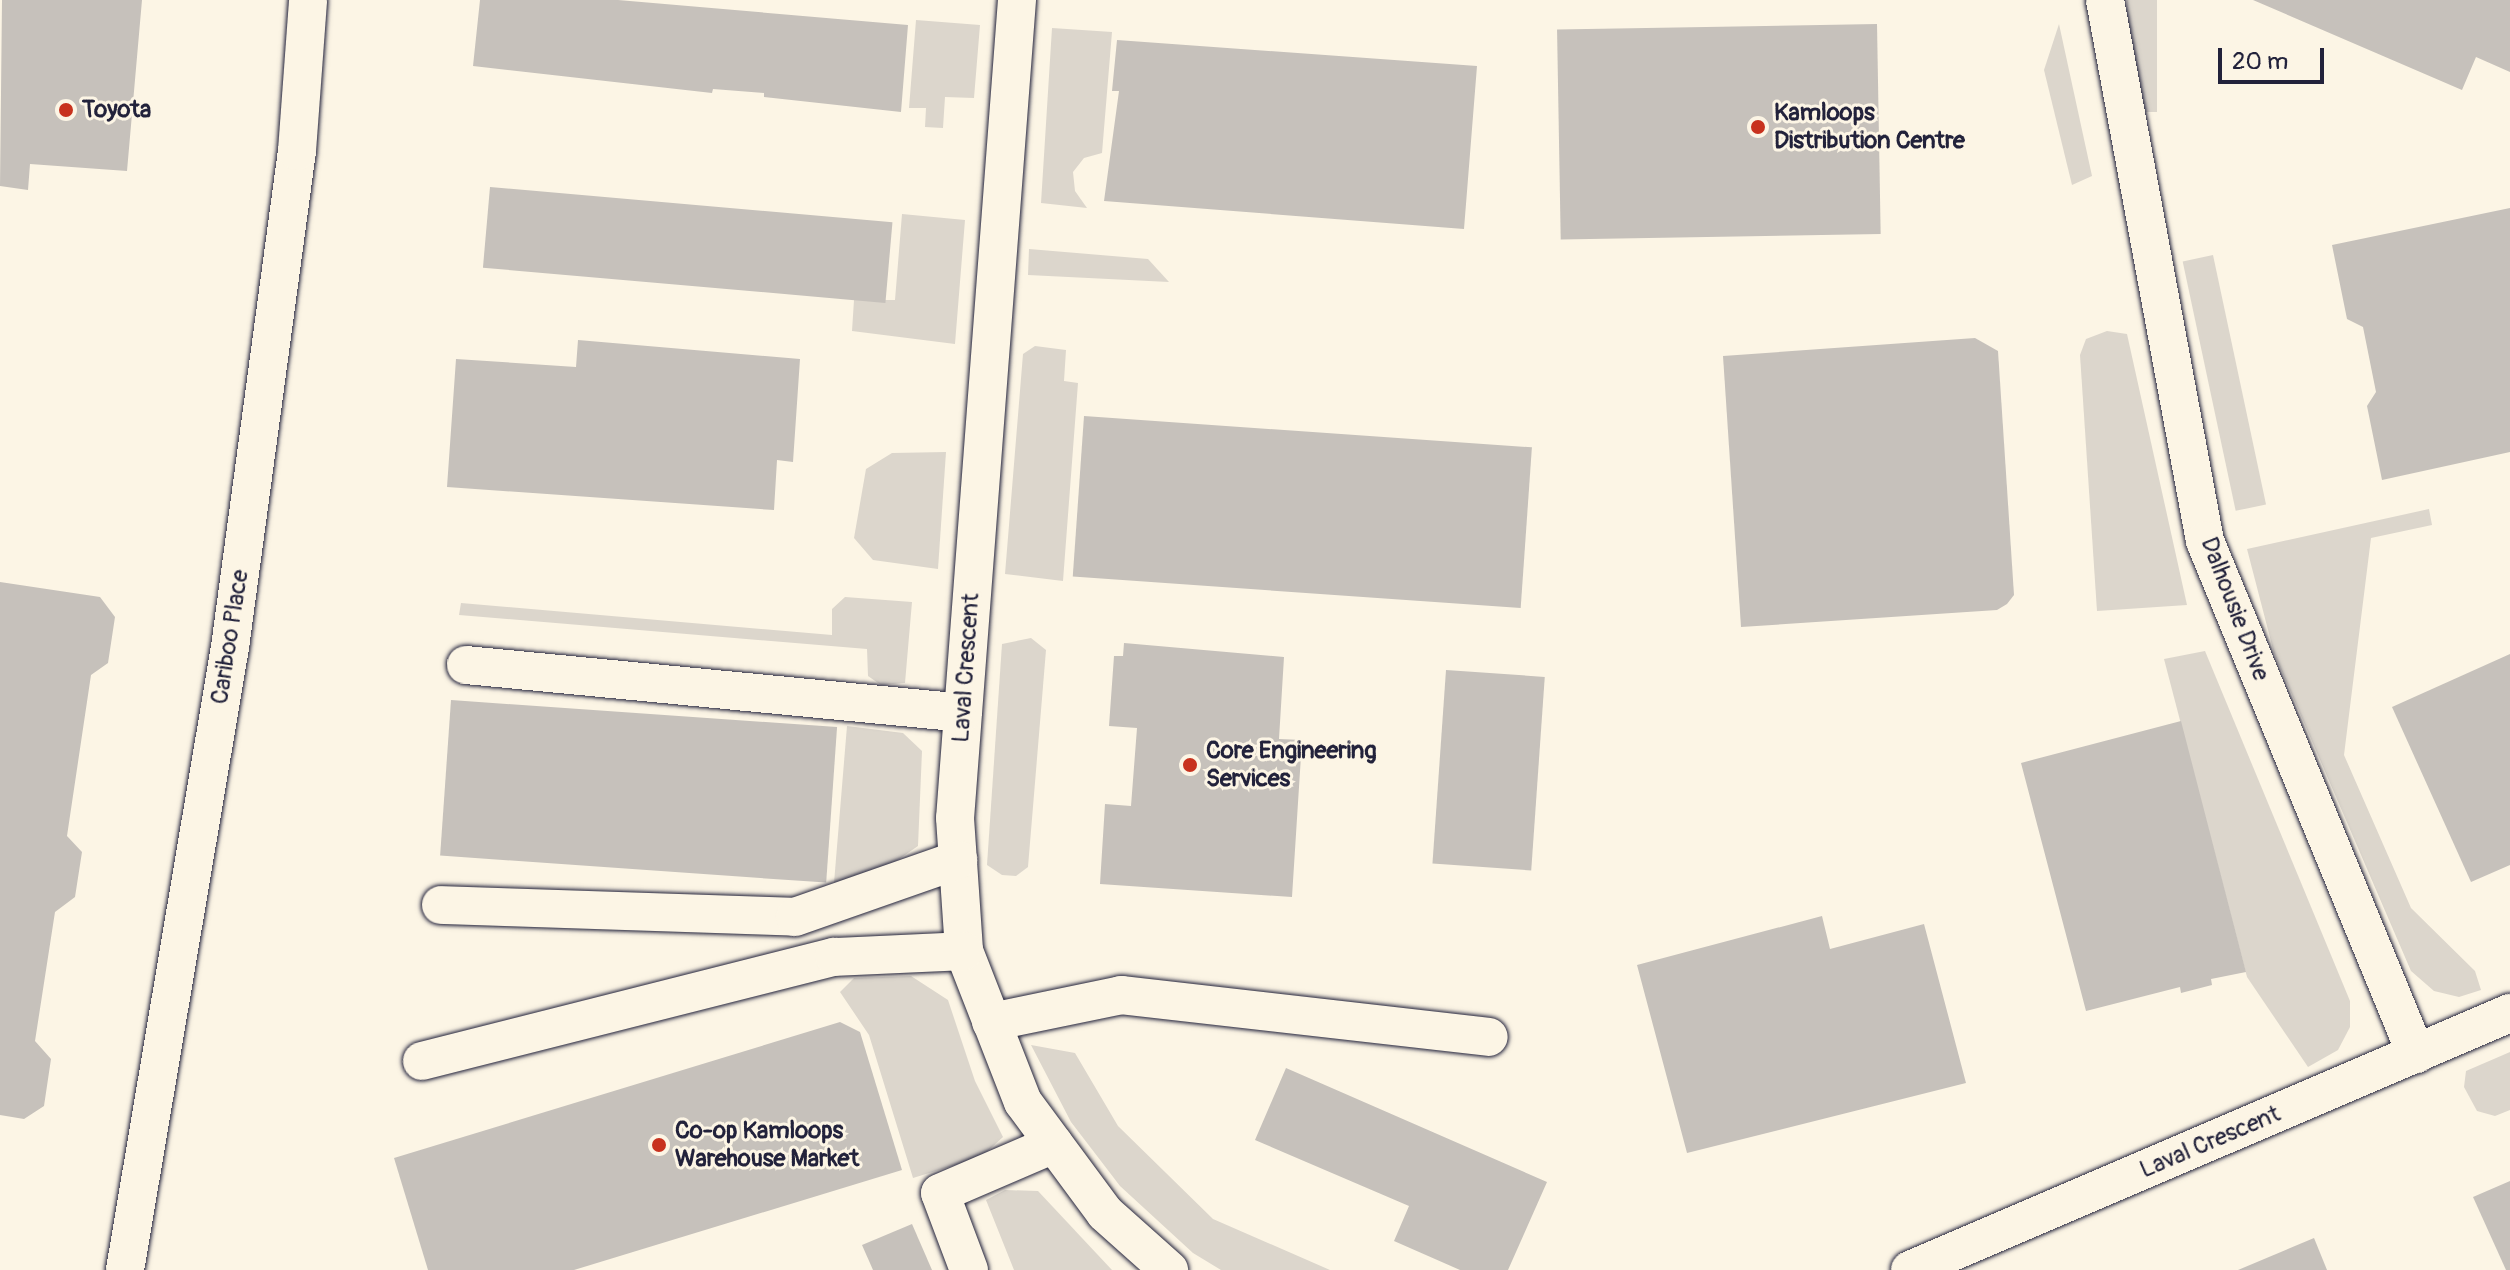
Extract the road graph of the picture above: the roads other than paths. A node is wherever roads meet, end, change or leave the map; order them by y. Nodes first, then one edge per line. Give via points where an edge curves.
1 (308, 0) edge
2 (1017, 0) edge
3 (2105, 0) edge
4 (466, 665) dead end
5 (963, 713) junction
6 (958, 860) junction
7 (441, 905) dead end
8 (964, 951) junction
9 (2510, 1013) edge
10 (991, 1022) junction
11 (1489, 1037) dead end
12 (2416, 1054) junction
13 (422, 1061) dead end
14 (1054, 1144) junction
15 (125, 1270) edge
16 (969, 1270) edge
17 (1169, 1270) edge
18 (1910, 1270) edge

1 - 15 street, Cariboo Place via 297,151 230,647
2 - 5 street, Laval Crescent
3 - 12 street, Dalhousie Drive via 2205,541
4 - 5 street
5 - 6 street, Laval Crescent via 955,818
6 - 7 street via 795,917
6 - 8 street, Laval Crescent
8 - 10 street, Laval Crescent
8 - 13 street via 834,957
9 - 12 street, Laval Crescent
10 - 11 street via 1121,995
10 - 14 street, Laval Crescent via 1023,1102
12 - 18 street, Laval Crescent
14 - 16 street via 940,1193
14 - 17 street, Laval Crescent via 1105,1213

